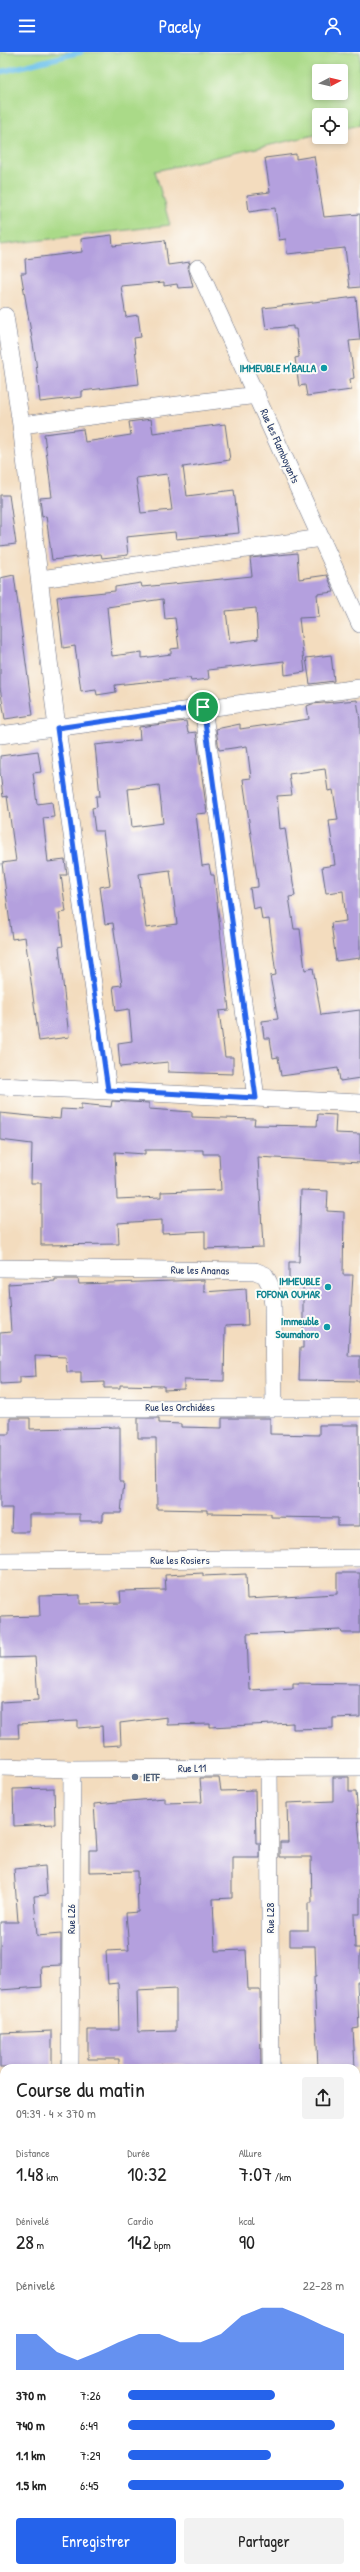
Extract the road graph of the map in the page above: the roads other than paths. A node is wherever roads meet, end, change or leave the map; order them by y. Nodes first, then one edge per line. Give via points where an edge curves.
1 (198, 268) dead end
2 (5, 316) dead end
3 (257, 395) junction
4 (21, 425) junction
5 (321, 538) junction
6 (40, 579) junction
7 (360, 624) edge
8 (360, 688) edge
9 (203, 707) junction
10 (57, 728) junction
11 (0, 735) edge
12 (0, 1086) edge
13 (108, 1090) junction
14 (256, 1098) junction
15 (360, 1103) edge
16 (0, 1268) edge
17 (274, 1407) junction
18 (0, 1408) edge
19 (360, 1408) edge
20 (360, 1558) edge
21 (0, 1561) edge
22 (0, 1767) edge
23 (269, 1767) junction
24 (360, 1767) edge
25 (72, 1769) junction
26 (70, 2064) edge
27 (271, 2064) edge

1 - 3 street, Rue les Flamboyants
2 - 4 street
3 - 4 street
3 - 5 street, Rue les Flamboyants
4 - 6 street
5 - 6 street
5 - 7 street, Rue les Flamboyants
6 - 10 street
8 - 9 street
9 - 10 street
9 - 14 street
10 - 11 street
10 - 13 street
12 - 13 street
13 - 14 street
14 - 15 street
16 - 17 street, Rue les Ananas via 250,1271 265,1275 270,1285 273,1306
17 - 18 street, Rue les Orchidées
17 - 19 street, Rue les Orchidées
20 - 21 street, Rue les Rosiers
22 - 25 street, Rue L11
23 - 24 street, Rue L11
23 - 25 street, Rue L11
23 - 27 street, Rue L28
25 - 26 street, Rue L26

